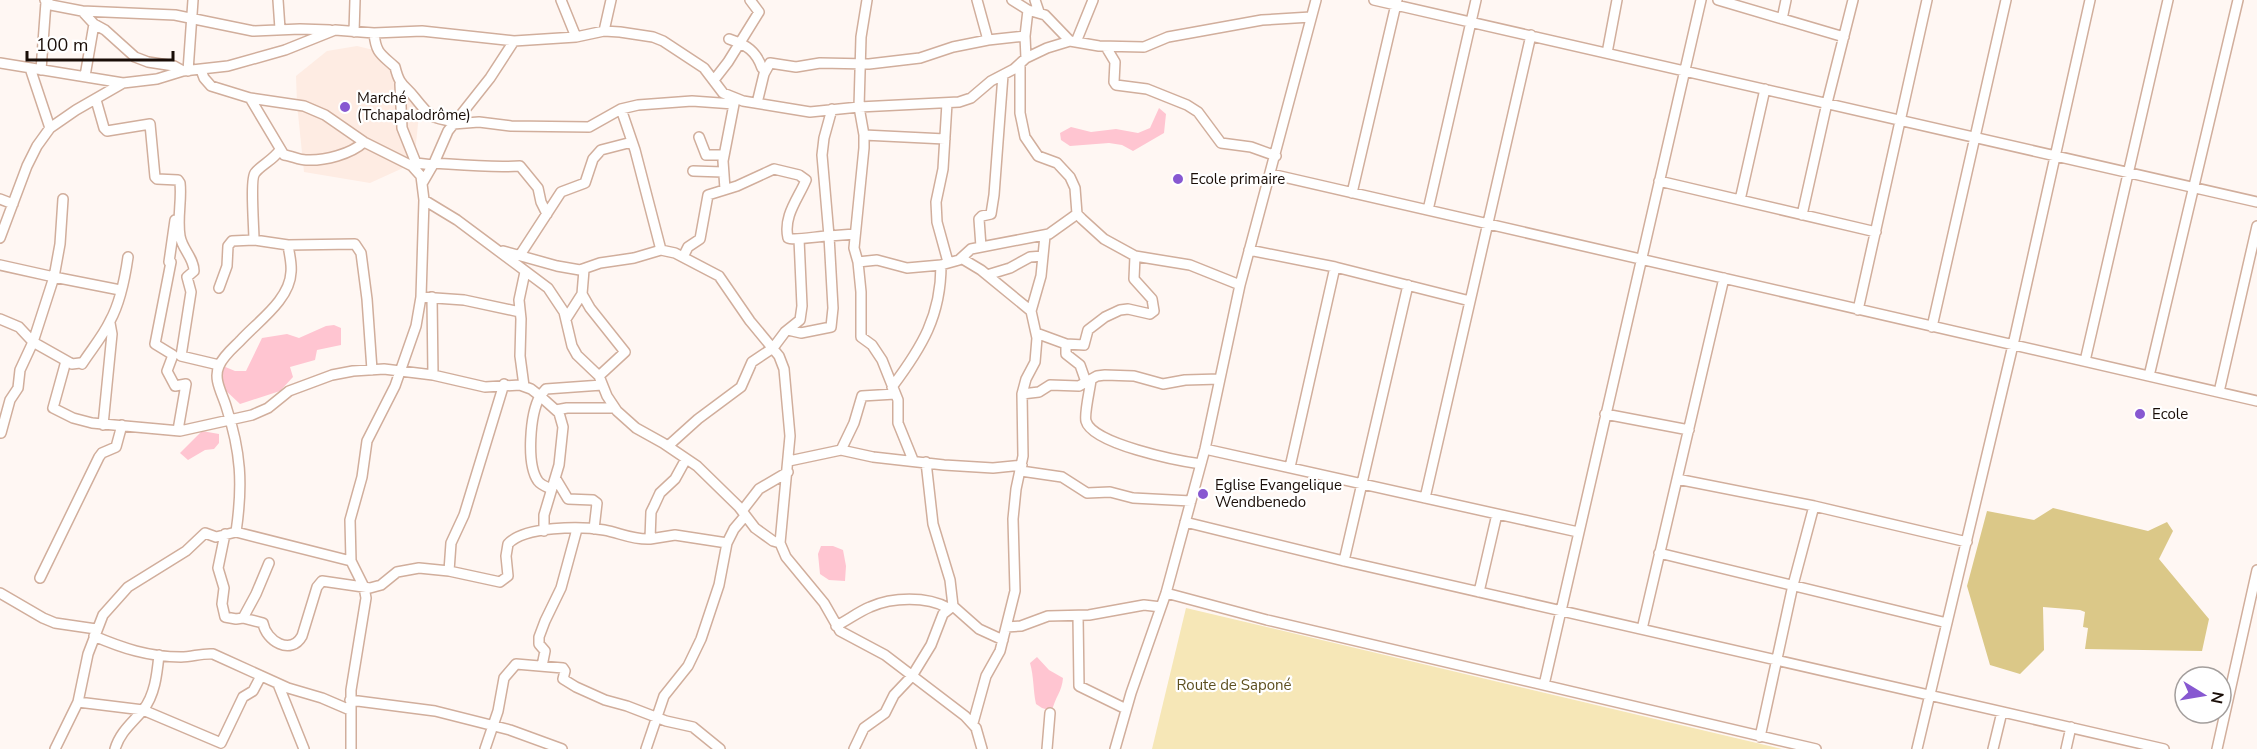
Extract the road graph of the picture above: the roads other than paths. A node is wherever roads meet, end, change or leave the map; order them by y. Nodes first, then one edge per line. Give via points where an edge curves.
1 (193, 0) edge
2 (278, 0) edge
3 (355, 0) edge
4 (561, 0) edge
5 (611, 0) edge
6 (750, 0) edge
7 (867, 0) edge
8 (977, 0) edge
9 (1012, 0) edge
10 (1035, 0) edge
11 (1094, 0) edge
12 (1316, 0) edge
13 (1374, 0) edge
14 (1476, 0) edge
15 (1617, 0) edge
16 (1701, 0) edge
17 (1718, 0) edge
18 (1786, 0) edge
19 (1853, 0) edge
20 (1927, 0) edge
21 (2006, 0) edge
22 (2090, 0) edge
23 (2168, 0) edge
24 (2238, 0) edge
25 (45, 1) edge
26 (1396, 2) edge
27 (82, 10) junction
28 (1028, 10) junction
29 (1039, 12) junction
30 (1311, 17) junction
31 (192, 18) junction
32 (1782, 19) junction
33 (1472, 22) junction
34 (94, 24) junction
35 (280, 29) junction
36 (335, 30) junction
37 (604, 31) junction
38 (354, 32) junction
39 (374, 33) junction
40 (1531, 35) junction
41 (1024, 36) junction
42 (576, 37) junction
43 (1844, 37) junction
44 (729, 39) dead end
45 (988, 40) junction
46 (514, 41) junction
47 (1073, 41) junction
48 (739, 42) junction
49 (1106, 47) junction
50 (1607, 52) junction
51 (1023, 62) junction
52 (0, 63) edge
53 (861, 65) junction
54 (30, 68) junction
55 (766, 69) junction
56 (41, 70) junction
57 (201, 70) junction
58 (1685, 70) junction
59 (186, 71) junction
60 (1003, 75) junction
61 (85, 76) junction
62 (714, 80) junction
63 (123, 83) junction
64 (400, 84) junction
65 (1765, 89) junction
66 (250, 98) junction
67 (96, 100) junction
68 (734, 101) junction
69 (757, 103) junction
70 (947, 103) junction
71 (1827, 103) junction
72 (859, 106) junction
73 (832, 109) junction
74 (621, 110) junction
75 (1901, 120) junction
76 (454, 123) junction
77 (50, 128) junction
78 (864, 135) junction
79 (699, 137) dead end
80 (1974, 137) junction
81 (945, 139) junction
82 (364, 142) junction
83 (632, 142) junction
84 (280, 150) junction
85 (724, 155) junction
86 (1275, 156) junction
87 (2056, 156) junction
88 (434, 164) junction
89 (417, 167) junction
90 (693, 171) dead end
91 (723, 172) junction
92 (2127, 172) junction
93 (1271, 174) junction
94 (423, 182) junction
95 (1659, 182) junction
96 (2193, 187) junction
97 (725, 189) junction
98 (1352, 193) junction
99 (0, 199) edge
100 (63, 199) dead end
101 (424, 200) junction
102 (1740, 200) junction
103 (2257, 202) edge
104 (13, 204) junction
105 (180, 204) junction
106 (1428, 210) junction
107 (547, 214) junction
108 (1077, 214) junction
109 (1802, 215) junction
110 (1488, 224) junction
111 (2257, 226) edge
112 (1876, 232) junction
113 (855, 234) junction
114 (829, 236) junction
115 (1045, 236) junction
116 (0, 238) edge
117 (799, 239) junction
118 (254, 240) junction
119 (288, 245) junction
120 (981, 247) junction
121 (499, 250) junction
122 (661, 250) junction
123 (1250, 250) junction
124 (520, 255) junction
125 (1043, 256) junction
126 (1136, 256) junction
127 (128, 257) dead end
128 (683, 257) junction
129 (961, 258) junction
130 (1641, 260) junction
131 (858, 262) junction
132 (945, 264) junction
133 (0, 265) edge
134 (1335, 267) junction
135 (584, 270) junction
136 (525, 272) junction
137 (987, 275) junction
138 (54, 277) junction
139 (1724, 278) junction
140 (1240, 285) junction
141 (1408, 285) junction
142 (219, 288) dead end
143 (120, 290) junction
144 (582, 294) junction
145 (421, 297) junction
146 (432, 297) junction
147 (1470, 301) junction
148 (1858, 310) junction
149 (1031, 311) junction
150 (520, 312) junction
151 (0, 319) edge
152 (566, 319) junction
153 (110, 323) junction
154 (1932, 327) junction
155 (788, 330) junction
156 (1036, 333) junction
157 (33, 342) junction
158 (1066, 344) junction
159 (2013, 345) junction
160 (773, 348) junction
161 (66, 361) junction
162 (2085, 362) junction
163 (219, 365) junction
164 (372, 370) junction
165 (400, 371) junction
166 (433, 375) junction
167 (2149, 376) junction
168 (600, 380) junction
169 (1220, 380) junction
170 (1089, 381) junction
171 (504, 384) junction
172 (524, 386) junction
173 (893, 390) junction
174 (2219, 392) junction
175 (1022, 394) junction
176 (540, 396) junction
177 (2257, 401) edge
178 (615, 408) junction
179 (556, 410) junction
180 (1605, 414) junction
181 (230, 420) junction
182 (103, 425) junction
183 (122, 425) junction
184 (178, 430) junction
185 (1689, 430) junction
186 (1, 433) edge
187 (668, 446) junction
188 (1205, 448) junction
189 (841, 450) junction
190 (686, 459) junction
191 (913, 460) junction
192 (789, 461) junction
193 (926, 462) junction
194 (1201, 464) junction
195 (1290, 467) junction
196 (1022, 468) junction
197 (788, 472) junction
198 (556, 479) junction
199 (1677, 479) junction
200 (1362, 484) junction
201 (551, 489) junction
202 (1425, 498) junction
203 (1191, 501) junction
204 (1814, 506) junction
205 (744, 514) junction
206 (1497, 514) junction
207 (1185, 522) junction
208 (577, 529) junction
209 (594, 529) junction
210 (544, 531) junction
211 (236, 532) junction
212 (1578, 532) junction
213 (225, 534) junction
214 (650, 539) junction
215 (1966, 542) junction
216 (727, 543) junction
217 (780, 543) junction
218 (1659, 553) junction
219 (351, 561) junction
220 (1344, 561) junction
221 (269, 562) dead end
222 (2257, 570) edge
223 (448, 571) junction
224 (40, 578) dead end
225 (1793, 585) junction
226 (364, 587) junction
227 (2255, 587) edge
228 (1479, 592) junction
229 (0, 593) edge
230 (1166, 593) junction
231 (951, 607) junction
232 (1161, 607) junction
233 (1560, 610) junction
234 (1078, 616) junction
235 (243, 618) junction
236 (1947, 623) junction
237 (836, 626) junction
238 (1006, 627) junction
239 (1642, 629) junction
240 (95, 632) junction
241 (1003, 640) junction
242 (159, 655) junction
243 (1777, 659) junction
244 (542, 666) junction
245 (261, 676) junction
246 (912, 676) junction
247 (278, 684) junction
248 (1544, 685) junction
249 (1931, 694) junction
250 (350, 700) junction
251 (78, 702) junction
252 (1126, 709) junction
253 (143, 710) junction
254 (350, 710) junction
255 (2002, 711) junction
256 (1050, 713) dead end
257 (657, 719) junction
258 (973, 723) junction
259 (493, 725) junction
260 (2071, 727) junction
261 (1760, 737) junction
262 (220, 746) edge
263 (2137, 746) edge
264 (55, 749) edge
265 (115, 749) edge
266 (304, 749) edge
267 (351, 749) edge
268 (485, 749) edge
269 (562, 749) edge
270 (646, 749) edge
271 (720, 749) edge
272 (854, 749) edge
273 (982, 749) edge
274 (1047, 749) edge
275 (1115, 749) edge
276 (1816, 749) edge
277 (1917, 749) edge
278 (1993, 749) edge
279 (2066, 749) edge
280 (2164, 749) edge
281 (2217, 749) edge

1 - 31 street
2 - 35 street
3 - 38 street
4 - 42 street
5 - 37 street
6 - 48 street via 759,12
7 - 53 street
8 - 45 street
9 - 28 street
10 - 29 street
11 - 47 street
12 - 30 street
13 - 26 street
14 - 33 street
15 - 50 street
16 - 58 street
17 - 32 street
18 - 32 street
19 - 43 street
20 - 75 street
21 - 80 street
22 - 87 street
23 - 92 street
24 - 96 street
25 - 27 street
25 - 56 street
26 - 33 street
26 - 98 street
27 - 31 street
27 - 34 street
28 - 29 street
28 - 41 street
29 - 47 street
30 - 49 street via 1262,20 1168,37 1144,47
30 - 86 street
31 - 35 street via 253,31
31 - 59 street
32 - 43 street
33 - 40 street
33 - 106 street
34 - 59 street via 135,57
34 - 61 street
35 - 36 street
36 - 38 street
36 - 57 street via 274,53
37 - 42 street
37 - 62 street via 646,35 663,41 698,63
38 - 39 street
39 - 46 street via 423,31
39 - 64 street via 377,51 395,66
40 - 50 street
40 - 110 street
41 - 45 street
41 - 51 street
42 - 46 street
43 - 71 street
44 - 48 street
45 - 53 street via 920,58
46 - 76 street
47 - 49 street
47 - 51 street via 1047,48
48 - 55 street via 751,48
48 - 62 street
49 - 86 street via 1115,62 1116,85 1147,89 1188,105 1221,142
50 - 58 street
51 - 60 street
51 - 108 street via 1020,124 1038,156 1057,163 1070,177
52 - 54 street
53 - 55 street via 820,63 796,67 771,63
53 - 72 street
54 - 56 street
54 - 77 street
55 - 69 street
56 - 61 street
57 - 59 street
57 - 66 street via 211,86
58 - 65 street
58 - 95 street
59 - 63 street
60 - 70 street via 971,98
60 - 120 street via 994,195 991,214 979,219
61 - 63 street
62 - 68 street
63 - 67 street
64 - 76 street via 429,115
64 - 89 street via 402,128
65 - 71 street
65 - 102 street
66 - 82 street via 315,110
66 - 84 street
67 - 77 street
67 - 105 street via 105,130 150,124 155,177 179,181
68 - 69 street
68 - 74 street via 692,101
68 - 85 street
69 - 73 street via 805,111
70 - 72 street
70 - 81 street
71 - 75 street
71 - 109 street
72 - 73 street
72 - 78 street
73 - 114 street via 822,155
74 - 76 street via 589,127
74 - 83 street
75 - 80 street
75 - 112 street
76 - 88 street
77 - 104 street via 32,155
78 - 81 street
78 - 113 street
79 - 85 street via 705,154
80 - 87 street
80 - 154 street
81 - 132 street via 936,213
82 - 84 street via 355,150 305,161
82 - 89 street
83 - 107 street via 599,151 585,183 561,192
83 - 122 street
84 - 118 street via 251,180
85 - 91 street
86 - 93 street
87 - 92 street
87 - 159 street
88 - 89 street
88 - 94 street
88 - 107 street via 520,166 538,188
89 - 94 street
90 - 91 street
91 - 97 street
92 - 96 street
92 - 162 street
93 - 98 street
93 - 123 street
94 - 101 street
95 - 102 street
95 - 130 street
96 - 103 street
96 - 167 street
97 - 117 street via 774,168 804,177 806,182 787,226 788,238
97 - 128 street via 707,196 700,239 691,244
98 - 106 street
99 - 104 street
100 - 138 street
101 - 121 street
101 - 145 street
102 - 109 street
104 - 116 street
105 - 163 street via 181,244 194,266 188,277 191,292 181,356
105 - 184 street via 155,344 173,355 167,371 175,386 186,384
106 - 110 street
107 - 124 street
108 - 115 street
108 - 126 street via 1104,239
109 - 112 street
110 - 130 street
110 - 147 street
111 - 174 street
112 - 148 street
113 - 114 street
113 - 131 street
114 - 117 street
114 - 155 street via 831,327 801,333
115 - 120 street
115 - 125 street
117 - 155 street via 801,314
118 - 119 street
118 - 142 street via 236,240 228,246 227,266
119 - 163 street via 288,286
119 - 164 street via 358,247 368,299
120 - 129 street via 969,250
121 - 124 street
121 - 136 street
122 - 128 street
122 - 135 street
123 - 134 street
123 - 140 street
124 - 135 street
125 - 137 street via 1030,257
125 - 149 street
126 - 140 street via 1190,265
126 - 158 street via 1134,279 1152,299 1154,312 1118,310 1088,330 1084,345
127 - 143 street
128 - 160 street via 719,276
129 - 132 street
129 - 137 street
130 - 139 street
130 - 180 street
131 - 132 street via 877,260 907,268
131 - 173 street via 861,337 879,354
132 - 173 street via 938,306 930,326
133 - 138 street
134 - 141 street
134 - 195 street
135 - 144 street
136 - 150 street
136 - 152 street via 548,288
137 - 149 street
138 - 143 street
138 - 157 street
139 - 148 street
139 - 185 street
140 - 169 street
141 - 147 street
141 - 200 street
143 - 153 street
144 - 152 street
144 - 168 street via 625,352
145 - 146 street
145 - 165 street via 416,326
146 - 150 street
146 - 166 street
147 - 202 street
148 - 154 street
149 - 156 street
150 - 172 street
151 - 157 street via 19,327
152 - 168 street via 577,355
153 - 161 street via 82,364
153 - 182 street
154 - 159 street
155 - 160 street
156 - 158 street
156 - 175 street via 1035,362
157 - 161 street
157 - 186 street
158 - 170 street via 1066,354 1080,365
159 - 162 street
159 - 215 street
160 - 187 street via 752,362 741,387
160 - 192 street via 785,380
161 - 182 street via 53,408 81,421
162 - 167 street
163 - 181 street via 218,384
164 - 165 street
164 - 181 street via 324,378 289,391 268,408
165 - 166 street
165 - 219 street via 367,441 350,520
166 - 171 street via 484,387
167 - 174 street
168 - 176 street via 546,388
168 - 178 street
169 - 170 street via 1164,384 1115,375 1097,376
169 - 188 street
170 - 175 street via 1076,386 1050,385
170 - 194 street via 1085,417 1092,431 1116,443
171 - 172 street
171 - 223 street via 464,515 451,543
172 - 176 street
173 - 189 street via 862,396
173 - 191 street via 898,400 898,423
174 - 177 street
175 - 196 street
176 - 179 street
176 - 201 street via 534,409 530,446 537,478
178 - 179 street
178 - 187 street via 636,428
179 - 198 street via 563,427
180 - 185 street
180 - 212 street
181 - 184 street
181 - 211 street via 242,486
182 - 183 street
183 - 184 street
183 - 224 street via 116,447 99,457
185 - 199 street
187 - 190 street
188 - 194 street
188 - 195 street
189 - 191 street
189 - 192 street
190 - 205 street via 717,484
190 - 214 street via 652,509
191 - 193 street
192 - 197 street
193 - 196 street
193 - 231 street via 933,524 949,574
194 - 203 street
195 - 200 street
196 - 203 street via 1062,477 1088,493
196 - 238 street via 1013,519 1015,588
197 - 205 street via 759,489
197 - 217 street
198 - 201 street
198 - 209 street via 567,499 597,503
199 - 204 street
199 - 218 street
200 - 202 street
200 - 220 street
201 - 210 street
202 - 206 street
203 - 207 street
204 - 215 street
204 - 225 street
205 - 216 street
205 - 217 street via 758,531
206 - 212 street
206 - 228 street
207 - 220 street
207 - 230 street
208 - 209 street
208 - 210 street
208 - 244 street via 561,588 539,637 545,651
209 - 214 street
210 - 223 street via 527,533 510,542 507,576 500,582
211 - 213 street
211 - 219 street
212 - 233 street
213 - 235 street via 218,568 224,588 223,613 228,618
213 - 240 street via 216,537 205,533 186,551 128,588 109,608
214 - 216 street via 675,535
215 - 236 street
216 - 257 street via 718,591 701,639 688,666 666,692
217 - 237 street
218 - 225 street
218 - 239 street
219 - 226 street
220 - 228 street
221 - 235 street
222 - 227 street
223 - 226 street via 408,569 379,586
225 - 236 street
225 - 243 street
226 - 235 street via 326,581 318,585 302,636 295,643 275,642 262,623
226 - 250 street via 366,604
227 - 281 street
228 - 233 street
229 - 240 street via 42,618
230 - 232 street
230 - 248 street
231 - 237 street via 930,601 892,601 869,607
231 - 241 street via 979,629
231 - 246 street
232 - 234 street via 1144,605
232 - 252 street
233 - 239 street
233 - 248 street
234 - 238 street via 1048,616
234 - 252 street via 1079,686
236 - 249 street
237 - 246 street via 847,637 881,653
238 - 241 street
239 - 243 street
240 - 242 street via 120,647
240 - 251 street
241 - 258 street via 986,676
242 - 245 street via 213,654
242 - 253 street via 153,690
243 - 249 street
243 - 261 street
244 - 257 street via 563,668 562,679 570,684
244 - 259 street via 514,665 504,678
245 - 247 street
245 - 262 street via 254,691 243,697
246 - 258 street
246 - 272 street via 894,694 885,713 864,728
247 - 254 street
247 - 266 street
248 - 261 street
249 - 255 street
249 - 277 street
250 - 254 street
250 - 259 street via 427,710
251 - 253 street
251 - 264 street
252 - 275 street
253 - 262 street
253 - 265 street via 123,731
254 - 267 street
255 - 260 street
255 - 278 street
256 - 274 street
257 - 270 street
257 - 271 street via 693,727
258 - 273 street
259 - 268 street
259 - 269 street
260 - 263 street
260 - 279 street
261 - 276 street
263 - 280 street

